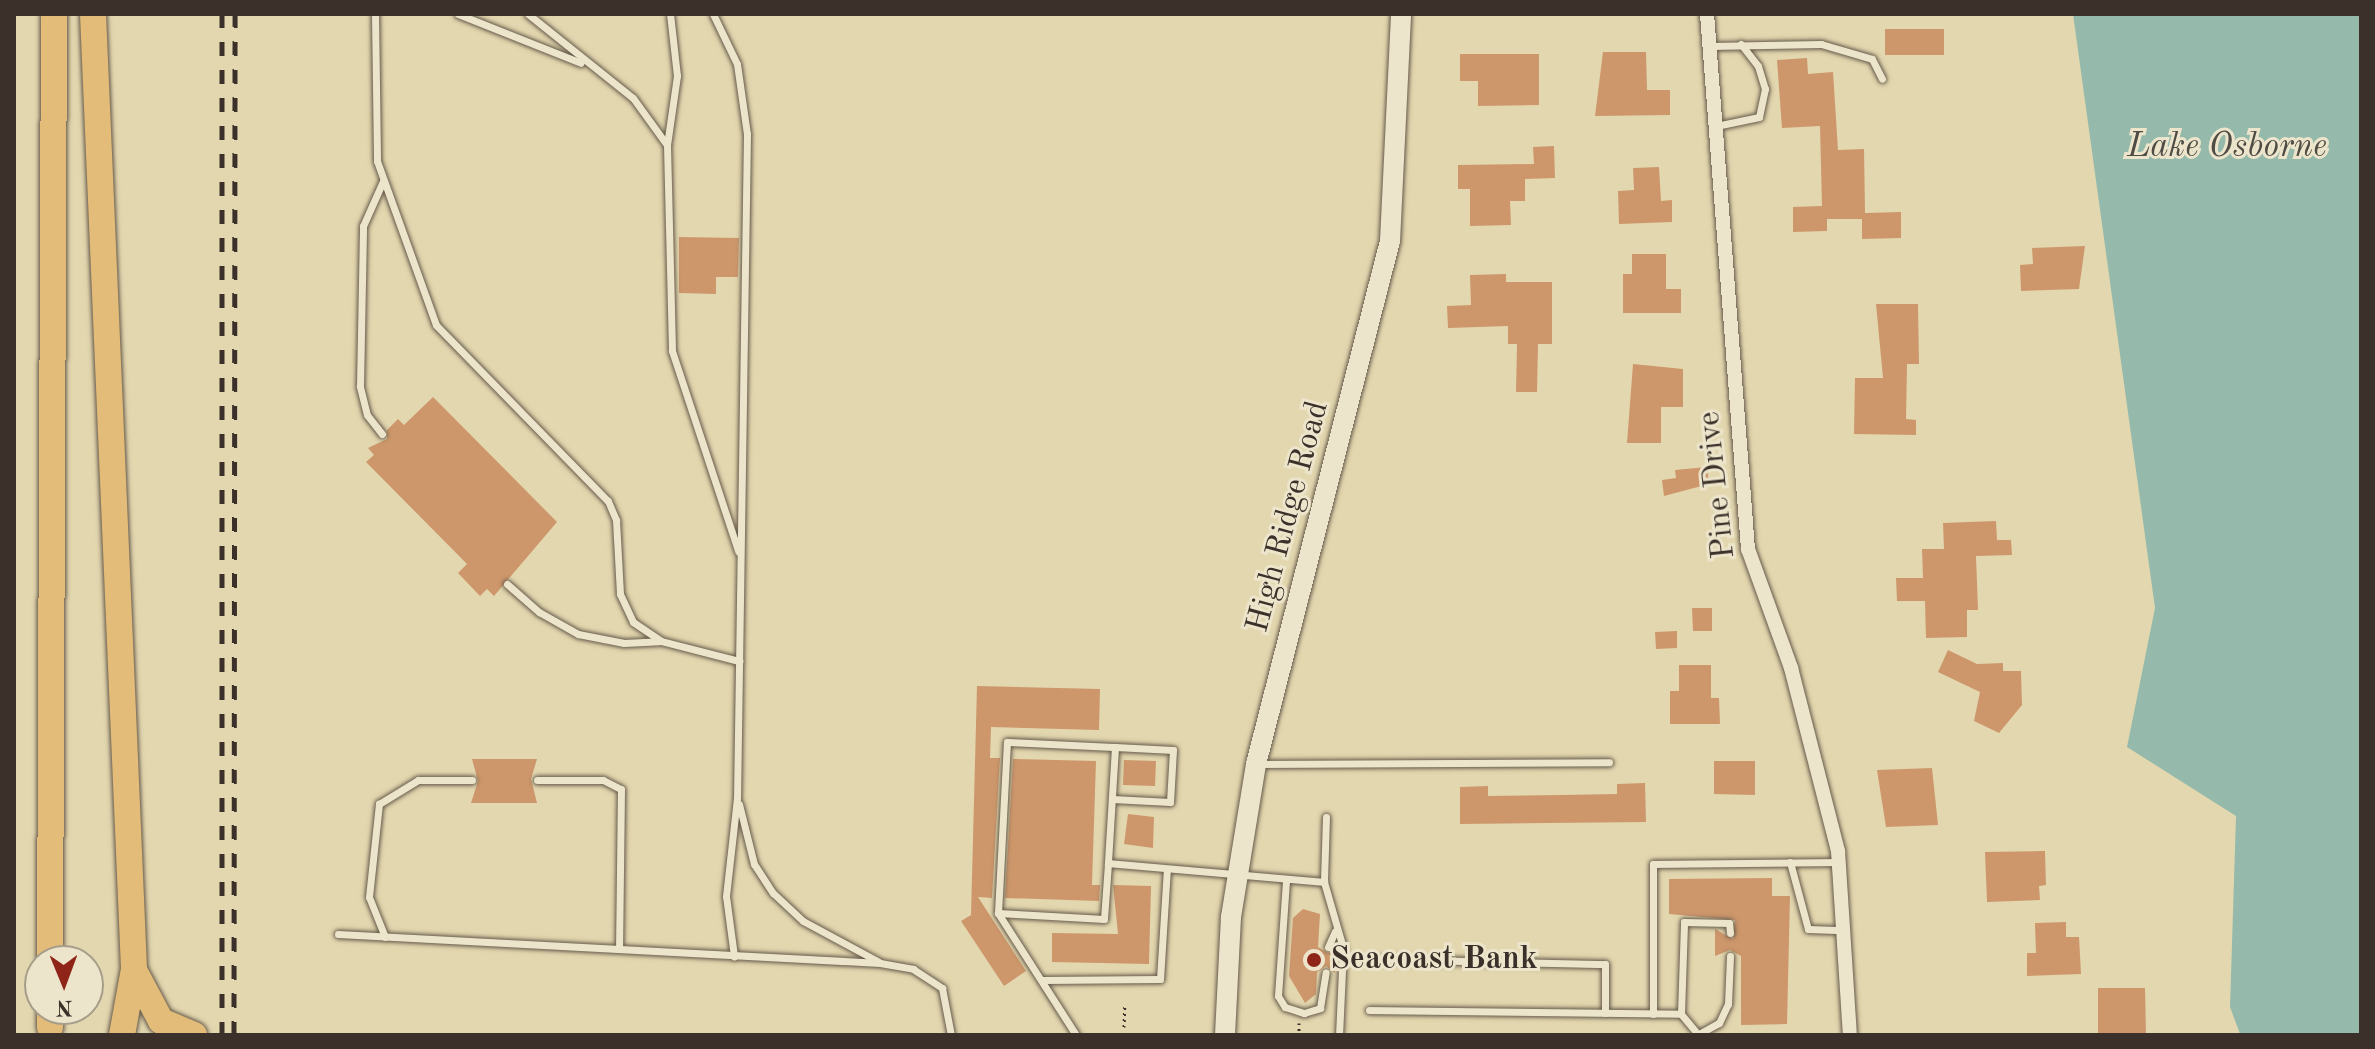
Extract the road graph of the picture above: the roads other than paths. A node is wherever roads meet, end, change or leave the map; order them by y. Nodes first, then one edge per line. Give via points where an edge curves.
1 (54, 14) edge
2 (93, 14) edge
3 (375, 14) edge
4 (458, 14) edge
5 (528, 14) edge
6 (670, 14) edge
7 (713, 14) edge
8 (1401, 14) edge
9 (1707, 14) edge
10 (1741, 44) junction
11 (1710, 46) junction
12 (587, 66) junction
13 (1882, 79) dead end
14 (1716, 126) junction
15 (667, 145) junction
16 (383, 181) junction
17 (382, 434) dead end
18 (740, 557) junction
19 (507, 584) dead end
20 (661, 641) junction
21 (739, 661) junction
22 (1115, 747) junction
23 (1609, 762) dead end
24 (1256, 764) junction
25 (472, 780) dead end
26 (537, 780) dead end
27 (737, 798) junction
28 (1112, 799) junction
29 (1326, 817) dead end
30 (1790, 862) junction
31 (1838, 862) junction
32 (1108, 863) junction
33 (1167, 869) junction
34 (1237, 876) junction
35 (1286, 881) junction
36 (1324, 882) junction
37 (998, 913) junction
38 (1335, 930) junction
39 (1843, 930) junction
40 (1730, 933) dead end
41 (338, 934) dead end
42 (385, 937) junction
43 (50, 945) edge
44 (1328, 947) dead end
45 (619, 949) junction
46 (734, 956) junction
47 (1730, 956) dead end
48 (1377, 959) dead end
49 (880, 963) junction
50 (134, 969) junction
51 (1326, 972) dead end
52 (1042, 980) junction
53 (1369, 1010) dead end
54 (1605, 1013) junction
55 (1653, 1014) junction
56 (1681, 1014) junction
57 (1697, 1034) edge
58 (122, 1035) edge
59 (194, 1035) edge
60 (951, 1035) edge
61 (1076, 1035) edge
62 (1225, 1035) edge
63 (1339, 1035) edge
64 (1850, 1035) edge

1 - 43 highway
2 - 50 highway
3 - 16 lane via 375,124
4 - 12 lane
5 - 12 lane
6 - 15 lane via 677,76
7 - 18 lane via 737,64 747,134
8 - 24 street, High Ridge Road via 1386,267
9 - 11 street, Pine Drive
10 - 11 lane
10 - 13 lane via 1821,44 1872,59
10 - 14 lane via 1758,66 1765,89 1759,117
11 - 14 street, Pine Drive
12 - 15 lane via 633,98
14 - 31 street, Pine Drive via 1748,549 1791,668
15 - 18 lane via 672,351
16 - 17 lane via 363,226 360,371 363,404
16 - 20 lane via 436,325 608,501 616,520 625,609 646,635
18 - 21 lane
19 - 20 lane via 539,612 578,634 624,643
20 - 21 lane
21 - 27 lane
22 - 28 lane
22 - 28 lane via 1173,750 1171,789 1170,802
22 - 37 lane via 1007,742
23 - 24 lane
24 - 34 street, High Ridge Road
25 - 42 lane via 418,780 379,804 369,897
26 - 45 lane via 603,780 621,789
27 - 46 lane via 726,896
27 - 49 lane via 754,864 773,893 803,921
28 - 32 lane
29 - 36 lane
30 - 31 lane
30 - 39 lane via 1808,929
30 - 55 lane via 1653,864
31 - 39 street, Pine Drive
32 - 33 lane
32 - 37 lane via 1104,919
33 - 34 lane
33 - 52 lane via 1160,979
34 - 35 lane
34 - 62 street, High Ridge Road
35 - 36 lane
35 - 51 lane via 1278,996 1285,1007 1304,1013 1320,1008
36 - 38 lane
37 - 52 lane
38 - 44 lane
38 - 63 lane via 1343,948
39 - 64 street, Pine Drive
40 - 56 lane via 1729,923 1684,922
41 - 42 lane
42 - 45 lane
45 - 46 lane
46 - 49 lane
47 - 57 lane via 1728,1004 1719,1023
48 - 54 lane via 1605,964
49 - 60 lane via 913,969 942,988
50 - 58 highway
50 - 59 highway via 161,1021
52 - 61 lane
53 - 54 lane
54 - 55 lane
55 - 56 lane
56 - 57 lane

